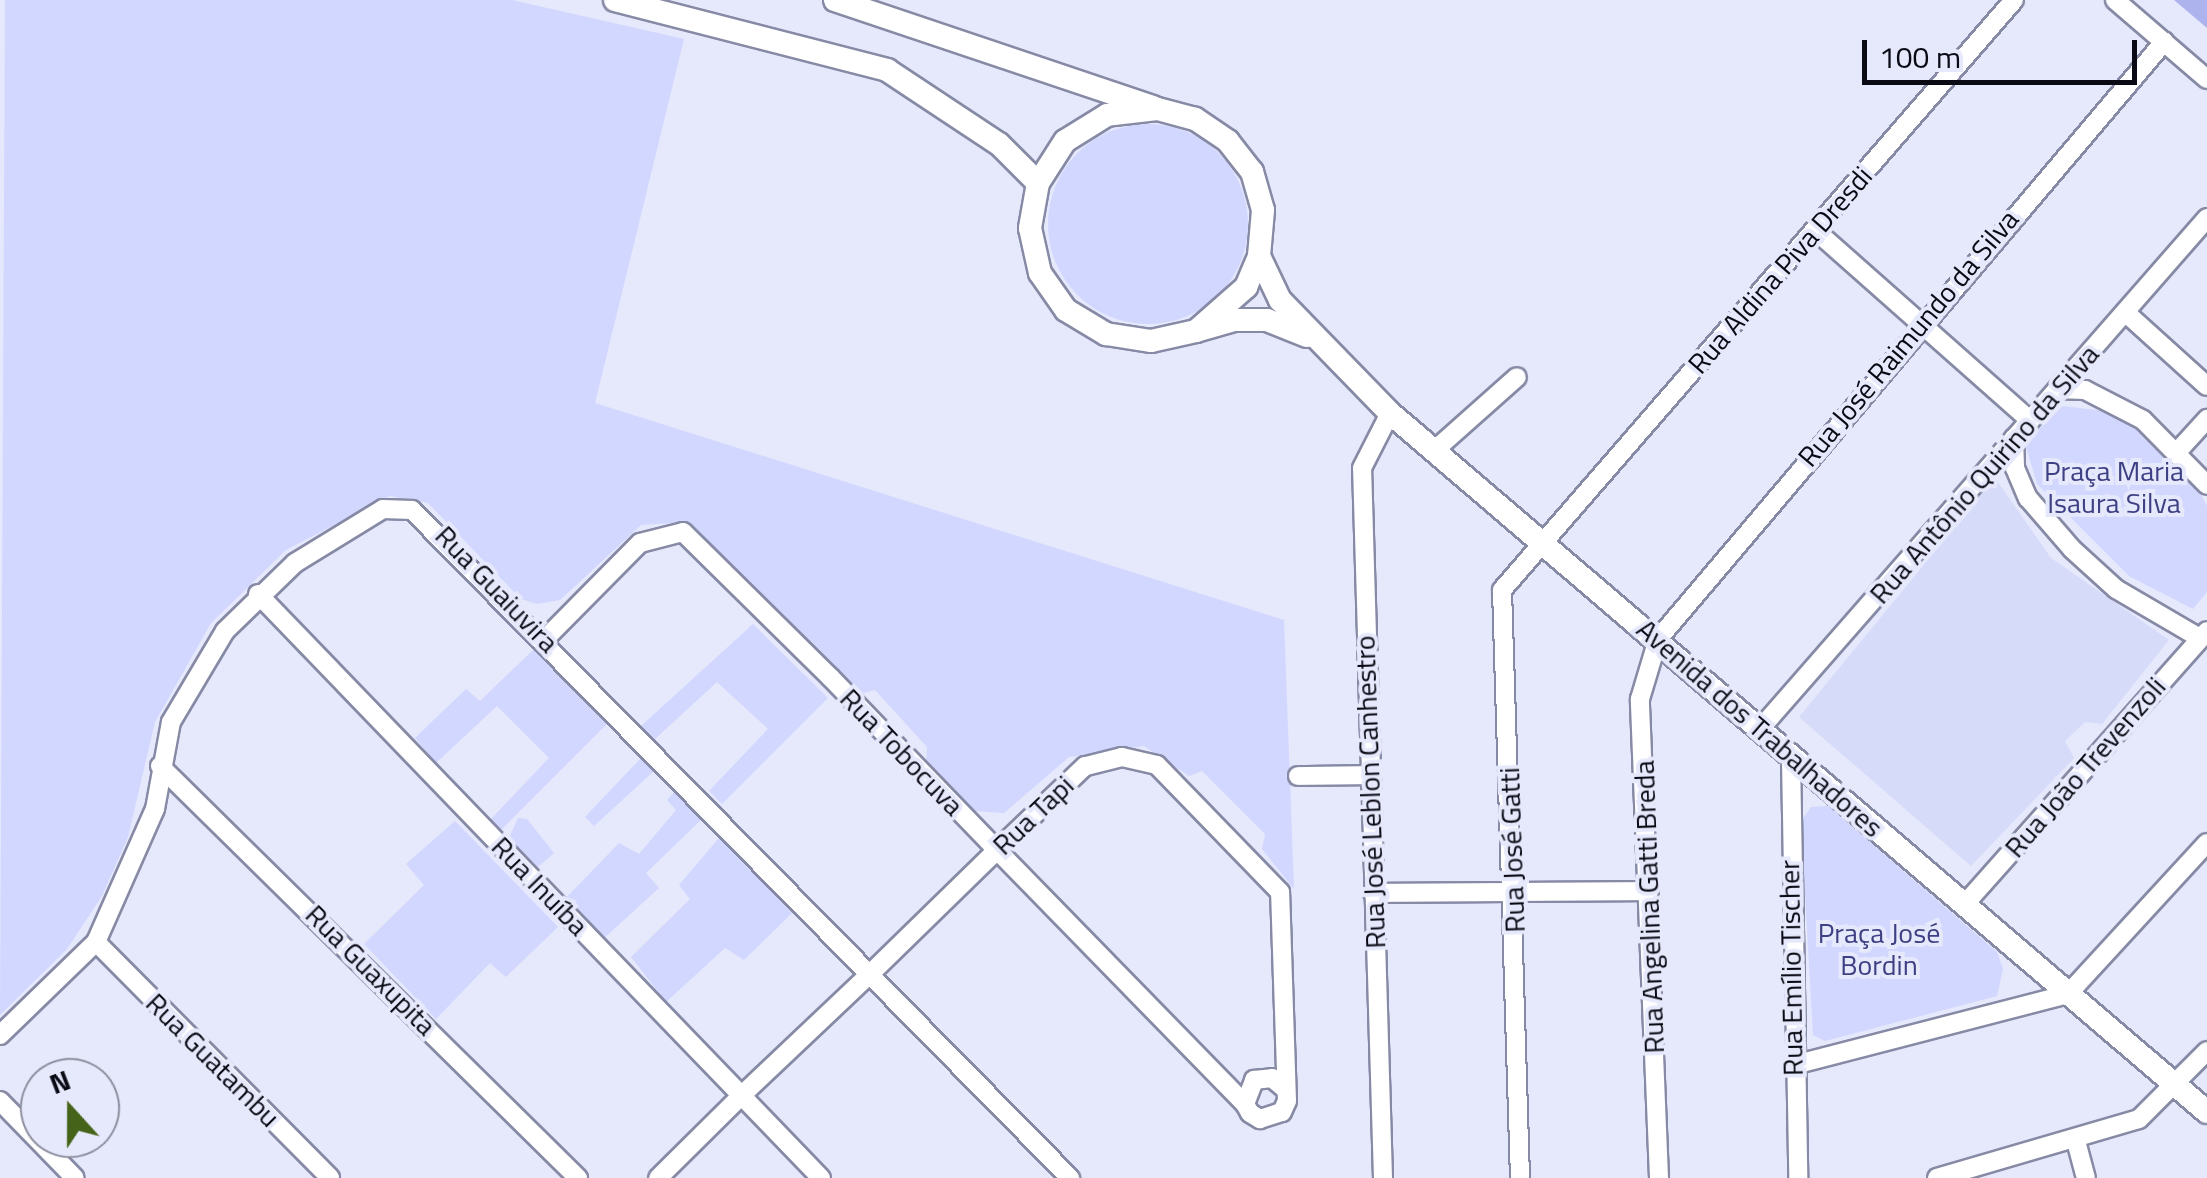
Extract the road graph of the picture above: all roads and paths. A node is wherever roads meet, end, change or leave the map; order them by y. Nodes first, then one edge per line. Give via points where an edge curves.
1 (615, 0) edge
2 (835, 0) edge
3 (2014, 0) edge
4 (2115, 0) edge
5 (2164, 42) junction
6 (2207, 78) edge
7 (1156, 108) junction
8 (1038, 183) junction
9 (2207, 218) edge
10 (1816, 231) junction
11 (1259, 256) junction
12 (2125, 312) junction
13 (1917, 325) junction
14 (1196, 331) junction
15 (1317, 340) junction
16 (1517, 376) dead end
17 (2207, 386) edge
18 (2057, 389) junction
19 (1390, 413) junction
20 (2207, 419) edge
21 (2030, 420) junction
22 (2014, 438) junction
23 (1436, 449) junction
24 (2177, 452) junction
25 (2207, 486) edge
26 (1544, 538) junction
27 (258, 594) junction
28 (2203, 634) edge
29 (545, 639) junction
30 (1658, 640) junction
31 (1760, 729) junction
32 (1791, 758) junction
33 (160, 766) junction
34 (1298, 776) dead end
35 (1368, 776) junction
36 (2207, 843) edge
37 (997, 850) junction
38 (1514, 891) junction
39 (1649, 891) junction
40 (1373, 894) junction
41 (1964, 905) junction
42 (96, 942) junction
43 (871, 973) junction
44 (2068, 994) junction
45 (0, 1035) edge
46 (2207, 1051) edge
47 (1794, 1065) junction
48 (2176, 1086) junction
49 (1285, 1089) junction
50 (742, 1096) junction
51 (0, 1100) edge
52 (1245, 1104) junction
53 (2207, 1112) edge
54 (2076, 1141) junction
55 (75, 1178) edge
56 (330, 1178) edge
57 (578, 1178) edge
58 (658, 1178) edge
59 (821, 1178) edge
60 (1070, 1178) edge
61 (1383, 1178) edge
62 (1520, 1178) edge
63 (1659, 1178) edge
64 (1798, 1178) edge
65 (1940, 1178) edge
66 (2086, 1178) edge

1 - 8 street via 887,70 986,134
2 - 7 street
3 - 10 street, Rua Aldina Piva Dresdi
4 - 5 street
5 - 6 street
5 - 13 street, Rua José Raimundo da Silva
7 - 8 street via 1093,124 1065,142
7 - 11 street via 1195,119 1228,141 1252,172 1263,210
8 - 14 street via 1030,228 1040,273 1066,310 1106,334 1136,339
9 - 12 street, Rua Antônio Quirino da Silva
10 - 13 street
10 - 26 street, Rua Aldina Piva Dresdi
11 - 14 street via 1246,287
11 - 15 street, Avenida dos Trabalhadores via 1280,300
12 - 17 street
12 - 18 street, Rua Antônio Quirino da Silva
13 - 21 street
13 - 30 street, Rua José Raimundo da Silva
14 - 15 street, Avenida dos Trabalhadores via 1267,320
15 - 19 street, Avenida dos Trabalhadores
16 - 23 street
18 - 21 street, Rua Antônio Quirino da Silva
18 - 24 street via 2085,390 2120,407
19 - 23 street, Avenida dos Trabalhadores
19 - 35 street, Rua José Leblon Canhestro via 1362,468
20 - 24 street
21 - 22 street, Rua Antônio Quirino da Silva
22 - 28 street via 2014,468 2028,498 2072,549 2116,589
22 - 31 street, Rua Antônio Quirino da Silva
23 - 26 street, Avenida dos Trabalhadores
24 - 25 street
26 - 30 street, Avenida dos Trabalhadores
26 - 38 street, Rua José Gatti via 1502,590
27 - 29 street, Rua Guaiuvira via 362,520 383,509 412,510
27 - 33 street, Rua Guaiuvira via 189,682
27 - 50 street, Rua Inuíba
28 - 41 street, Rua João Trevenzoli
29 - 37 street, Rua Tobocuva via 640,543 683,532
29 - 43 street, Rua Guaiuvira
30 - 31 street, Avenida dos Trabalhadores
30 - 39 street, Rua Angelina Gatti Breda via 1640,699
31 - 32 street, Avenida dos Trabalhadores
32 - 41 street, Avenida dos Trabalhadores
32 - 47 street, Rua Emílio Tischer
33 - 42 street, Rua Guaiuvira via 156,808
33 - 57 street, Rua Guaxupita
34 - 35 street
35 - 40 street, Rua José Leblon Canhestro
36 - 44 street
37 - 43 street, Rua Tapi
37 - 49 street, Rua Tapi via 1085,766 1122,757 1157,765 1280,892
37 - 52 street, Rua Tobocuva
38 - 39 street
38 - 40 street
38 - 62 street, Rua José Gatti
39 - 63 street, Rua Angelina Gatti Breda
40 - 61 street, Rua José Leblon Canhestro
41 - 44 street, Avenida dos Trabalhadores
42 - 45 street, Rua Guaiuvira
42 - 56 street, Rua Guatambu
43 - 50 street, Rua Tapi
43 - 60 street, Rua Guaiuvira
44 - 47 street
44 - 48 street, Avenida dos Trabalhadores
46 - 48 street
47 - 64 street, Rua Emílio Tischer
48 - 53 street, Avenida dos Trabalhadores
48 - 54 street via 2139,1119
49 - 52 street via 1272,1078 1254,1080
49 - 52 street via 1282,1112 1272,1118 1260,1119
50 - 58 street, Rua Tapi
50 - 59 street, Rua Inuíba
51 - 55 street
54 - 65 street
54 - 66 street

